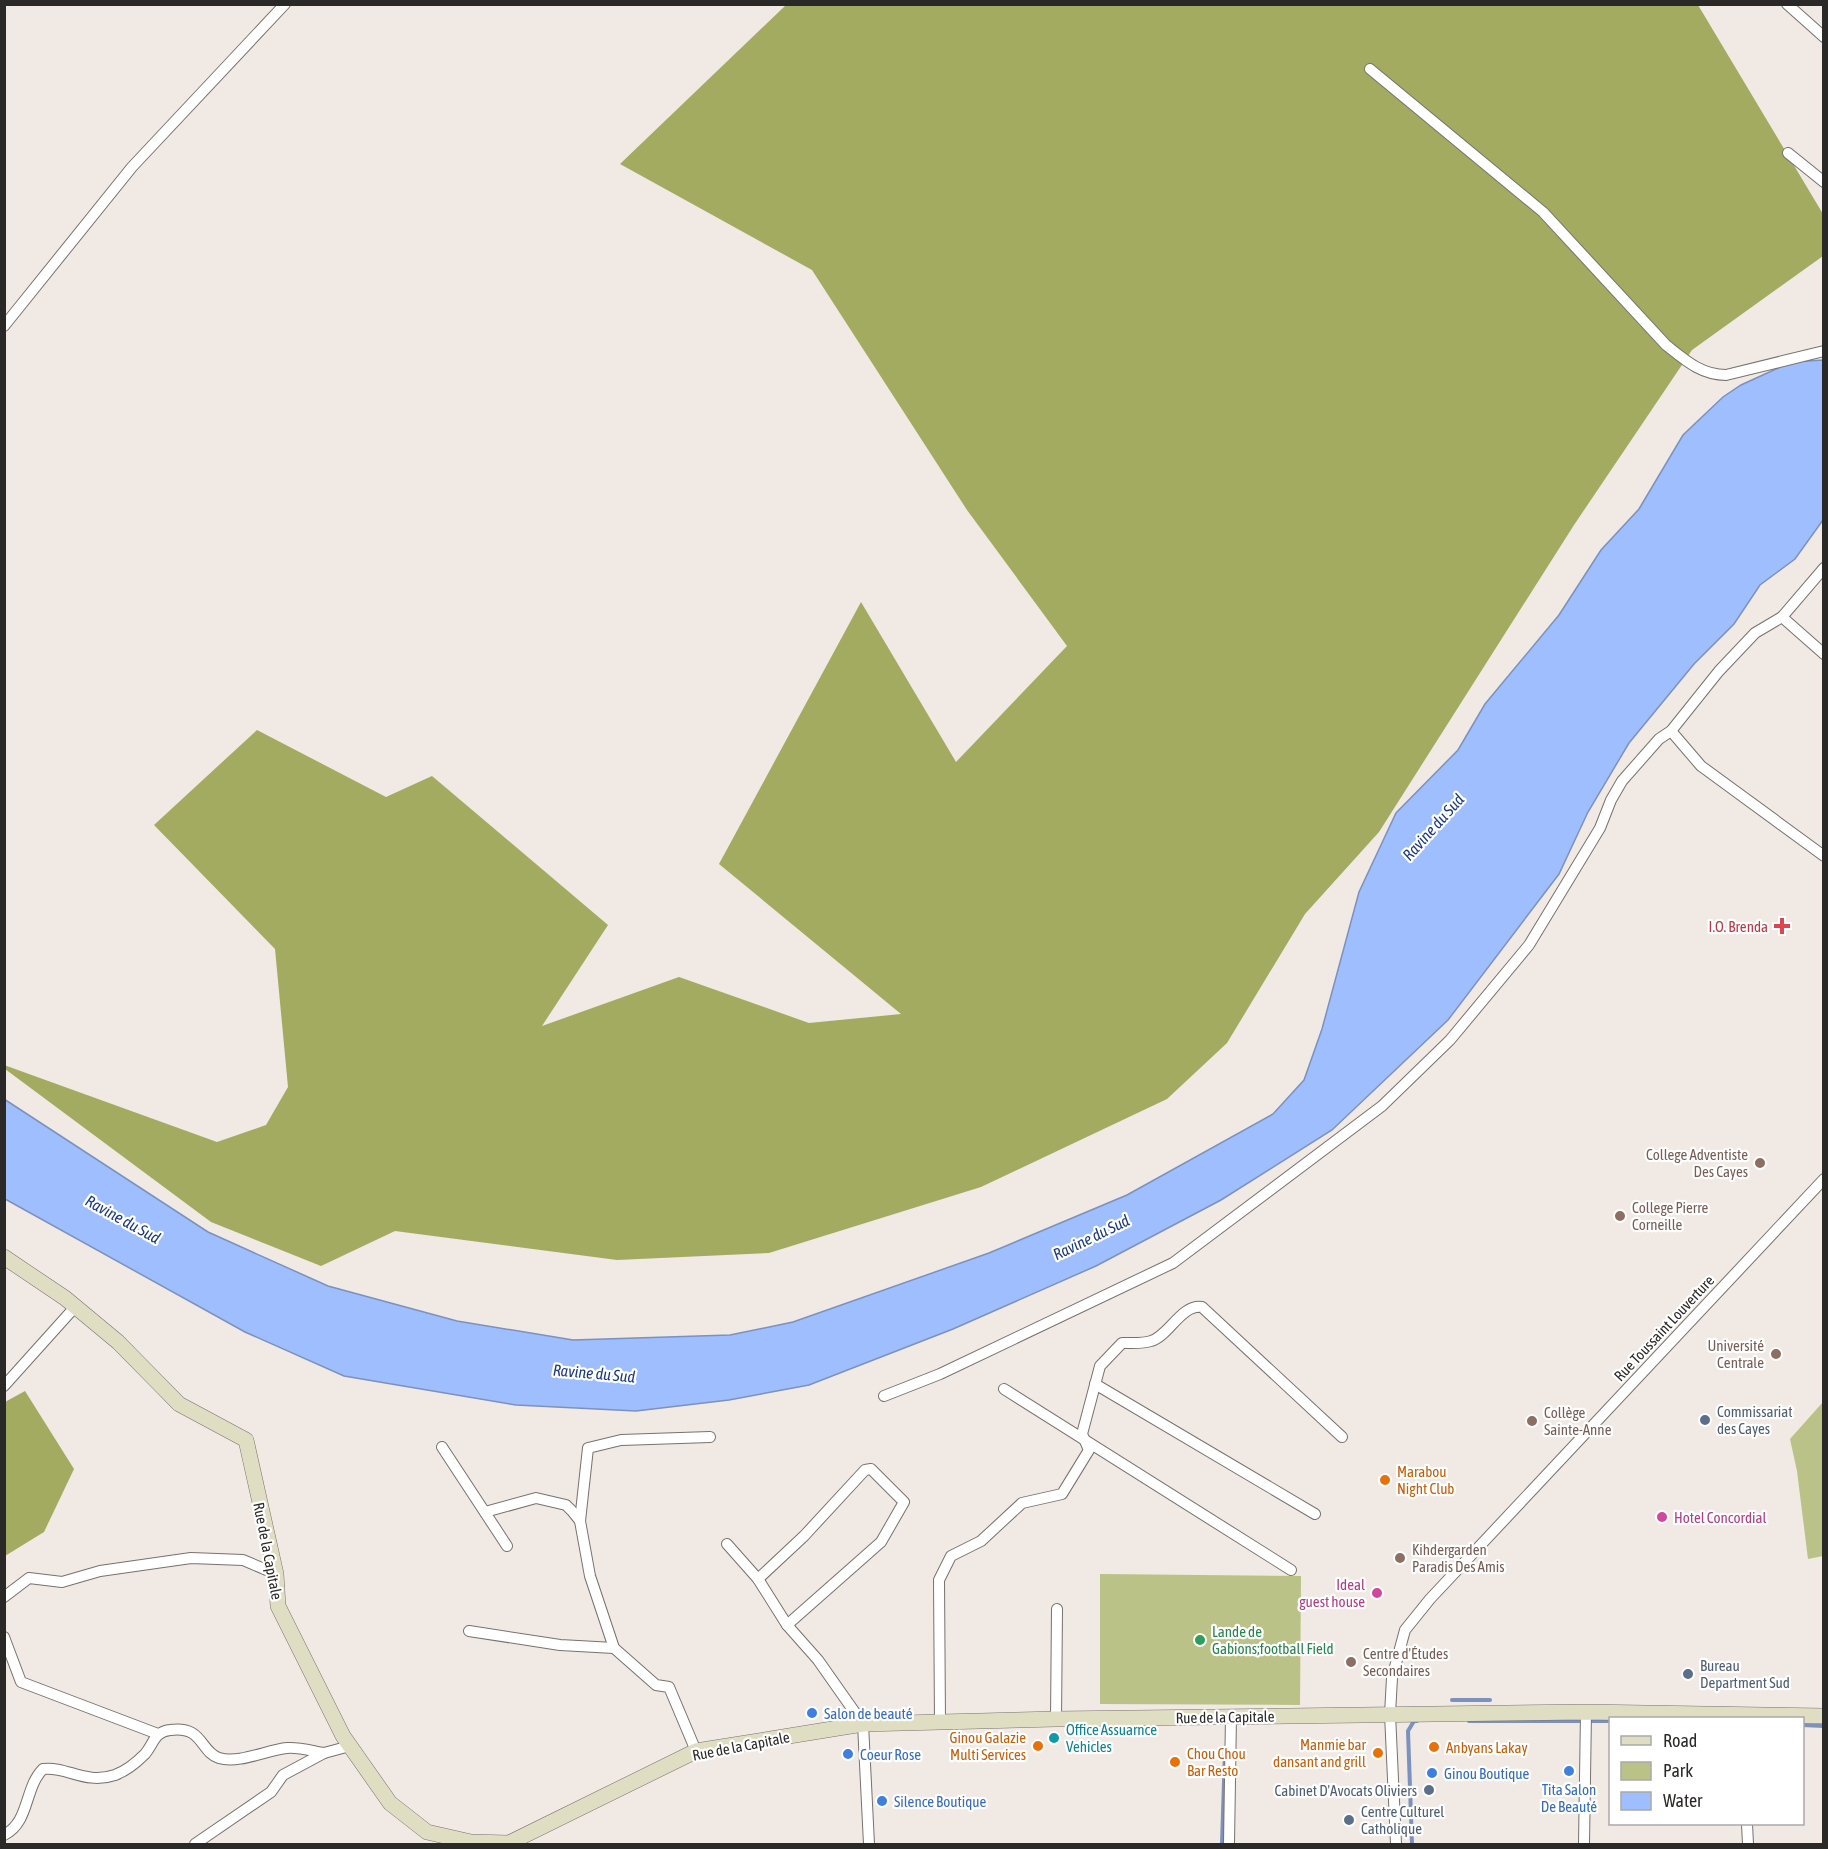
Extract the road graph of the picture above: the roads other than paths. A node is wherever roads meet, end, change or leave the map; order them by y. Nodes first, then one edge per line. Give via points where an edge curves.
1 (285, 4) edge
2 (1787, 4) edge
3 (1824, 37) edge
4 (1370, 69) dead end
5 (1788, 153) dead end
6 (1824, 182) edge
7 (4, 326) edge
8 (1824, 351) edge
9 (1824, 568) edge
10 (1782, 617) junction
11 (1824, 654) edge
12 (1671, 731) junction
13 (1824, 856) edge
14 (1824, 1179) edge
15 (4, 1257) edge
16 (75, 1307) junction
17 (1095, 1384) junction
18 (4, 1386) edge
19 (1004, 1389) dead end
20 (884, 1396) dead end
21 (710, 1437) dead end
22 (1342, 1437) dead end
23 (1084, 1439) junction
24 (442, 1446) dead end
25 (485, 1512) junction
26 (1315, 1514) dead end
27 (580, 1521) junction
28 (727, 1544) dead end
29 (507, 1546) dead end
30 (1291, 1570) dead end
31 (276, 1574) junction
32 (758, 1579) junction
33 (4, 1598) edge
34 (1057, 1608) dead end
35 (787, 1625) junction
36 (469, 1631) dead end
37 (4, 1637) edge
38 (614, 1648) junction
39 (1586, 1712) junction
40 (1389, 1714) junction
41 (1231, 1716) junction
42 (1745, 1716) edge
43 (1824, 1716) edge
44 (1056, 1719) junction
45 (940, 1722) junction
46 (863, 1724) junction
47 (158, 1734) junction
48 (350, 1746) junction
49 (696, 1751) junction
50 (324, 1754) junction
51 (1747, 1825) edge
52 (4, 1835) edge
53 (427, 1838) edge
54 (509, 1844) edge
55 (195, 1845) edge
56 (869, 1845) edge
57 (1228, 1845) edge
58 (1396, 1845) edge
59 (1584, 1845) edge
60 (1748, 1845) edge

1 - 7 street via 132,167
2 - 3 street
4 - 8 street via 1543,212 1666,345 1688,362 1710,375 1726,375
5 - 6 street
9 - 10 street
10 - 11 street
10 - 12 street via 1748,641
12 - 13 street via 1701,766
12 - 20 street via 1622,781 1600,828 1511,968 1431,1060 1365,1120 1173,1263 940,1374
14 - 40 street, Rue Toussaint Louverture via 1430,1599 1405,1630 1392,1678
15 - 16 street, Rue de la Capitale
16 - 18 street
16 - 31 street, Rue de la Capitale via 118,1341 179,1404 246,1440
17 - 22 street via 1100,1366 1122,1343 1154,1340 1188,1311 1202,1307
17 - 23 street
17 - 26 street
19 - 23 street
21 - 27 street via 621,1440 588,1448
23 - 30 street
23 - 45 street via 1089,1450 1062,1494 1022,1503 981,1541 951,1556 943,1568 939,1580
24 - 25 street
25 - 27 street via 536,1498 566,1505
25 - 29 street
27 - 38 street via 590,1576
28 - 32 street
31 - 33 street via 243,1560 191,1558 100,1571 62,1582 29,1578
31 - 48 street, Rue de la Capitale via 278,1606
32 - 35 street
32 - 35 street via 866,1470 871,1469 904,1502 881,1542
34 - 44 street
35 - 46 street via 818,1660
36 - 38 street via 560,1645
37 - 47 street via 21,1682
38 - 49 street via 656,1685 669,1687
39 - 40 street, Rue de la Capitale
39 - 42 street, Rue de la Capitale
39 - 59 street
40 - 41 street, Rue de la Capitale
40 - 58 street, Rue Toussaint Louverture
41 - 44 street, Rue de la Capitale
41 - 57 street
42 - 43 street, Rue de la Capitale
44 - 45 street, Rue de la Capitale
45 - 46 street, Rue de la Capitale
46 - 49 street, Rue de la Capitale
46 - 56 street
47 - 50 street via 187,1731 195,1734 213,1754 226,1759 288,1748
47 - 52 street via 146,1753 130,1767 106,1778 82,1778 43,1769 19,1824
48 - 50 street
48 - 53 street, Rue de la Capitale via 390,1803
49 - 54 street, Rue de la Capitale
50 - 55 street via 282,1775 271,1792
51 - 60 street
53 - 54 street, Rue de la Capitale

